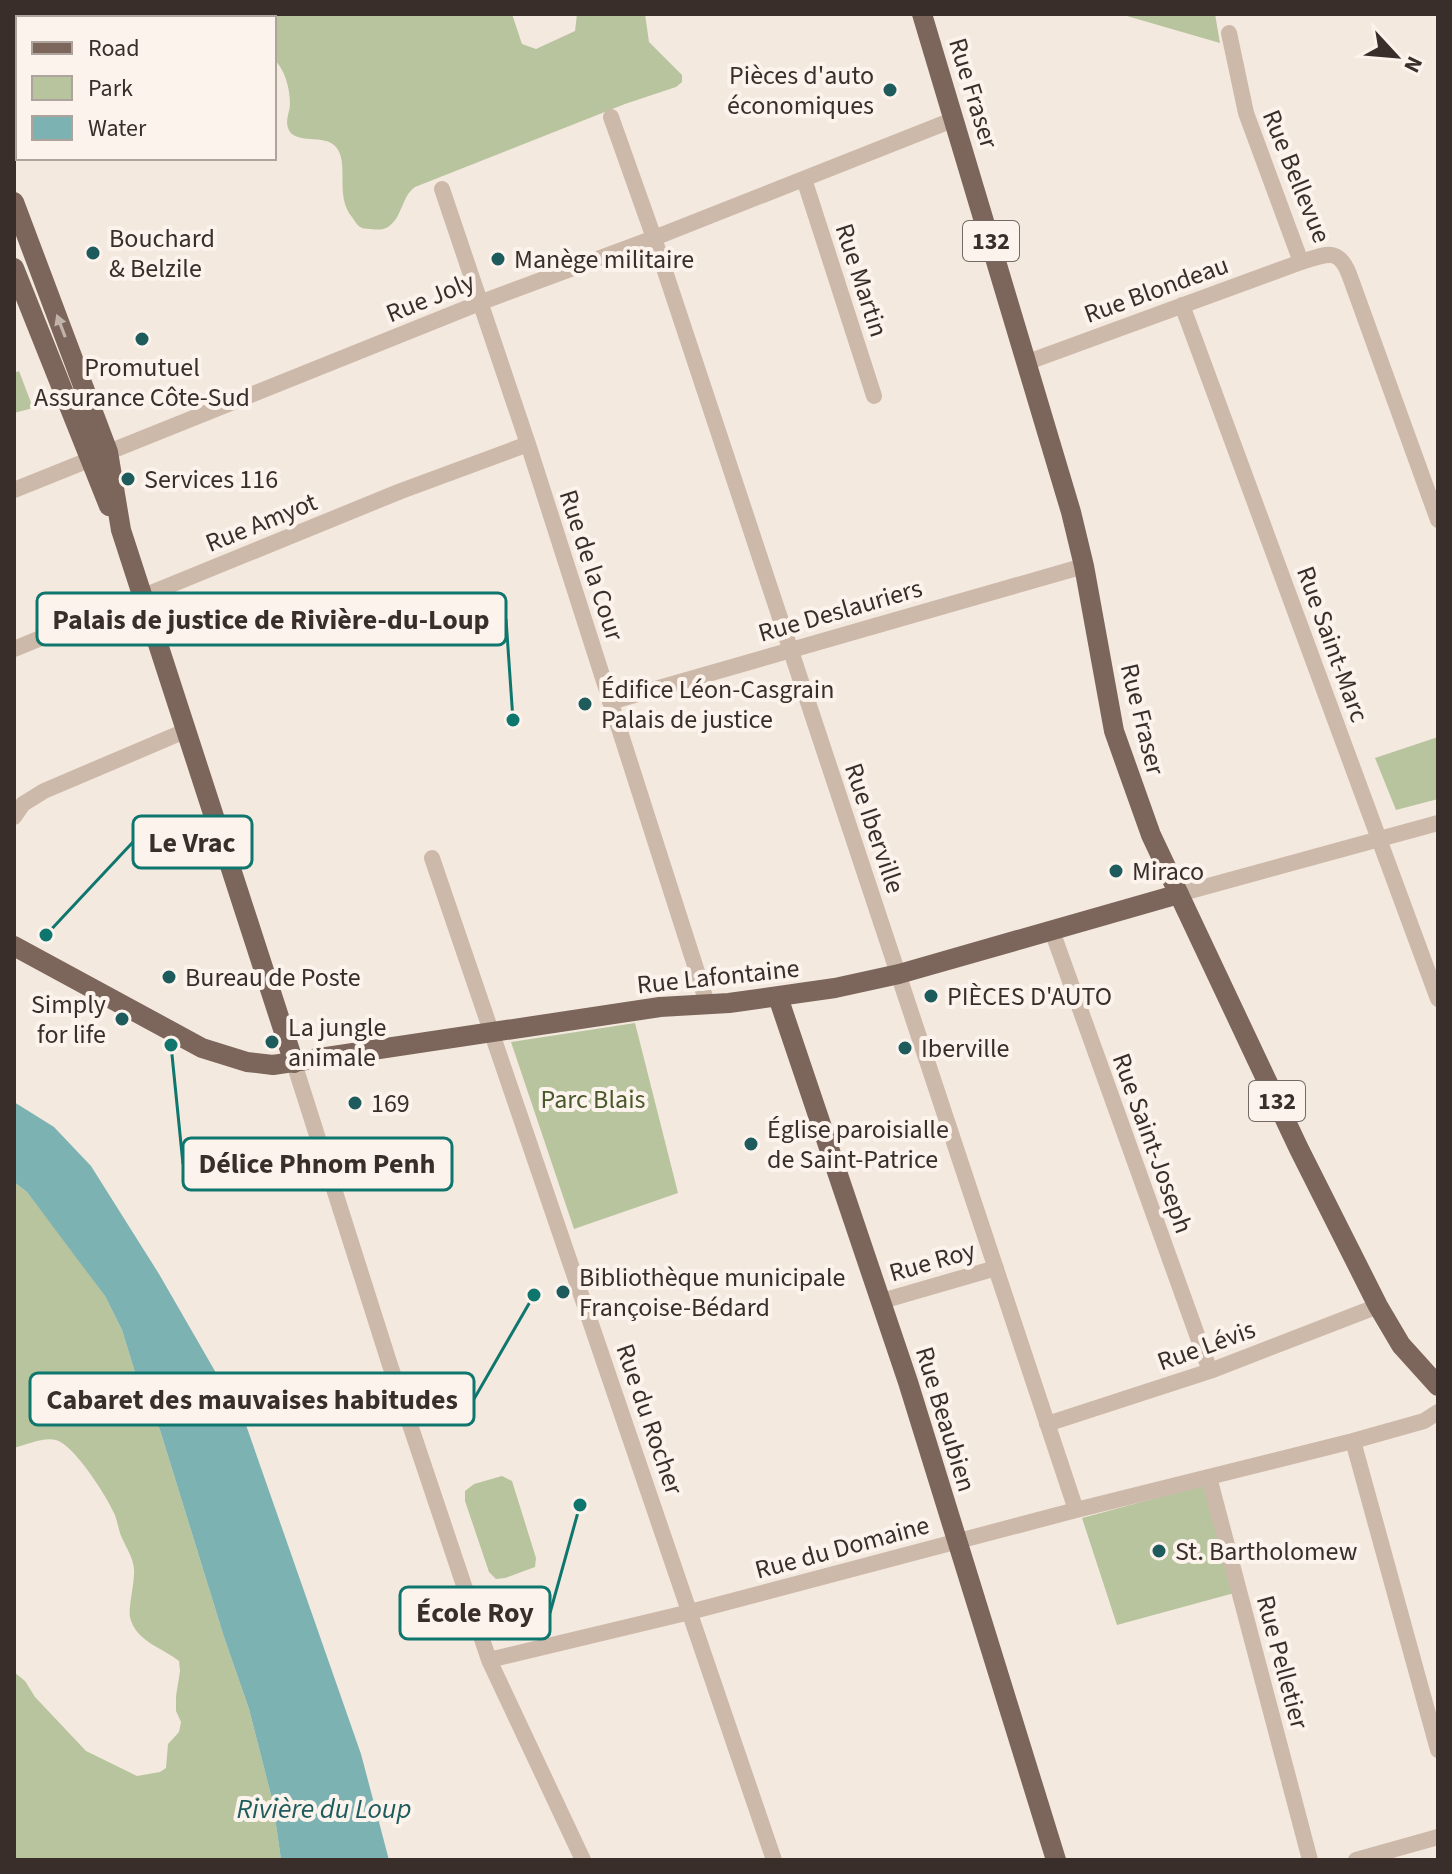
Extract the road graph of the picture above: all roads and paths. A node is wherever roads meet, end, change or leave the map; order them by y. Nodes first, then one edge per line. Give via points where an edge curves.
1 (922, 14) edge
2 (1229, 33) dead end
3 (611, 117) dead end
4 (955, 119) junction
5 (804, 179) junction
6 (442, 189) dead end
7 (14, 202) edge
8 (654, 238) junction
9 (1301, 262) junction
10 (14, 268) edge
11 (482, 302) junction
12 (1182, 305) junction
13 (1028, 362) junction
14 (874, 396) dead end
15 (528, 444) junction
16 (98, 456) junction
17 (14, 490) edge
18 (1438, 520) edge
19 (1084, 566) junction
20 (142, 597) junction
21 (14, 649) edge
22 (789, 649) junction
23 (610, 702) junction
24 (185, 731) junction
25 (14, 817) edge
26 (1438, 823) edge
27 (1380, 839) junction
28 (432, 858) dead end
29 (1179, 894) junction
30 (1052, 931) junction
31 (14, 946) edge
32 (899, 974) junction
33 (778, 997) junction
34 (1438, 999) edge
35 (707, 1003) junction
36 (493, 1032) junction
37 (294, 1063) junction
38 (996, 1268) junction
39 (882, 1301) junction
40 (1378, 1306) junction
41 (1401, 1345) junction
42 (1210, 1371) junction
43 (1438, 1386) edge
44 (1438, 1402) edge
45 (1438, 1412) edge
46 (1047, 1424) junction
47 (1353, 1441) junction
48 (1209, 1477) junction
49 (1076, 1510) junction
50 (956, 1541) junction
51 (690, 1612) junction
52 (489, 1660) junction
53 (1438, 1750) edge
54 (1438, 1837) edge
55 (583, 1860) edge
56 (774, 1860) edge
57 (1056, 1860) edge
58 (1310, 1860) edge
59 (1356, 1860) edge

1 - 4 main road, Rue Fraser / 132
2 - 9 street, Rue Bellevue via 1246,113
3 - 8 street, Rue Iberville
4 - 5 street, Rue Joly
4 - 13 main road, Rue Fraser / 132
5 - 8 street, Rue Joly
5 - 14 street, Rue Martin
6 - 11 street, Rue de la Cour
16 -> 7 main road
8 - 11 street, Rue Joly
8 - 22 street, Rue Iberville
9 - 12 street, Rue Blondeau
9 - 18 street, Rue Bellevue via 1327,254 1344,261
10 - 16 main road
11 - 15 street, Rue de la Cour
11 - 16 street, Rue Joly
12 - 13 street, Rue Blondeau
12 - 27 street, Rue Saint-Marc
13 - 19 main road, Rue Fraser / 132
15 - 20 street, Rue Amyot
15 - 23 street, Rue de la Cour
16 - 17 street, Rue Joly
16 - 20 main road
19 - 22 street, Rue Deslauriers
19 - 29 main road, Rue Fraser / 132 via 1114,731 1151,835
20 - 21 street, Rue Amyot
20 - 24 main road
22 - 23 street, Rue Deslauriers
22 - 32 street, Rue Iberville
23 - 35 street, Rue de la Cour
24 - 25 street via 44,791
24 - 37 main road
26 - 27 street, Rue Lafontaine
27 - 29 street, Rue Lafontaine
27 - 34 street, Rue Saint-Marc
28 - 36 street, Rue du Rocher
29 - 30 main road, Rue Lafontaine
29 - 40 main road, Rue Fraser / 132
30 - 32 main road, Rue Lafontaine
30 - 42 street, Rue Saint-Joseph
31 - 37 main road, Rue Lafontaine via 202,1048 247,1062
32 - 33 main road, Rue Lafontaine
32 - 38 street, Rue Iberville
33 - 35 main road, Rue Lafontaine
33 - 39 main road, Rue Beaubien
35 - 36 main road, Rue Lafontaine
36 - 37 main road, Rue Lafontaine
36 - 51 street, Rue du Rocher
37 - 52 street
38 - 39 street, Rue Roy
38 - 46 street, Rue Iberville
39 - 50 main road, Rue Beaubien
40 - 41 main road, Rue Fraser / 132
40 - 42 street, Rue Lévis
41 - 43 main road, Rue Fraser / 132
41 - 44 main road
42 - 46 street, Rue Lévis
45 - 47 street, Rue du Domaine
46 - 49 street, Rue Iberville
47 - 48 street, Rue du Domaine
47 - 53 street
48 - 49 street, Rue du Domaine
48 - 58 street, Rue Pelletier
49 - 50 street, Rue du Domaine
50 - 51 street, Rue du Domaine
50 - 57 main road, Rue Beaubien
51 - 52 street, Rue du Domaine
51 - 56 street, Rue du Rocher
52 - 55 street
54 - 59 street

